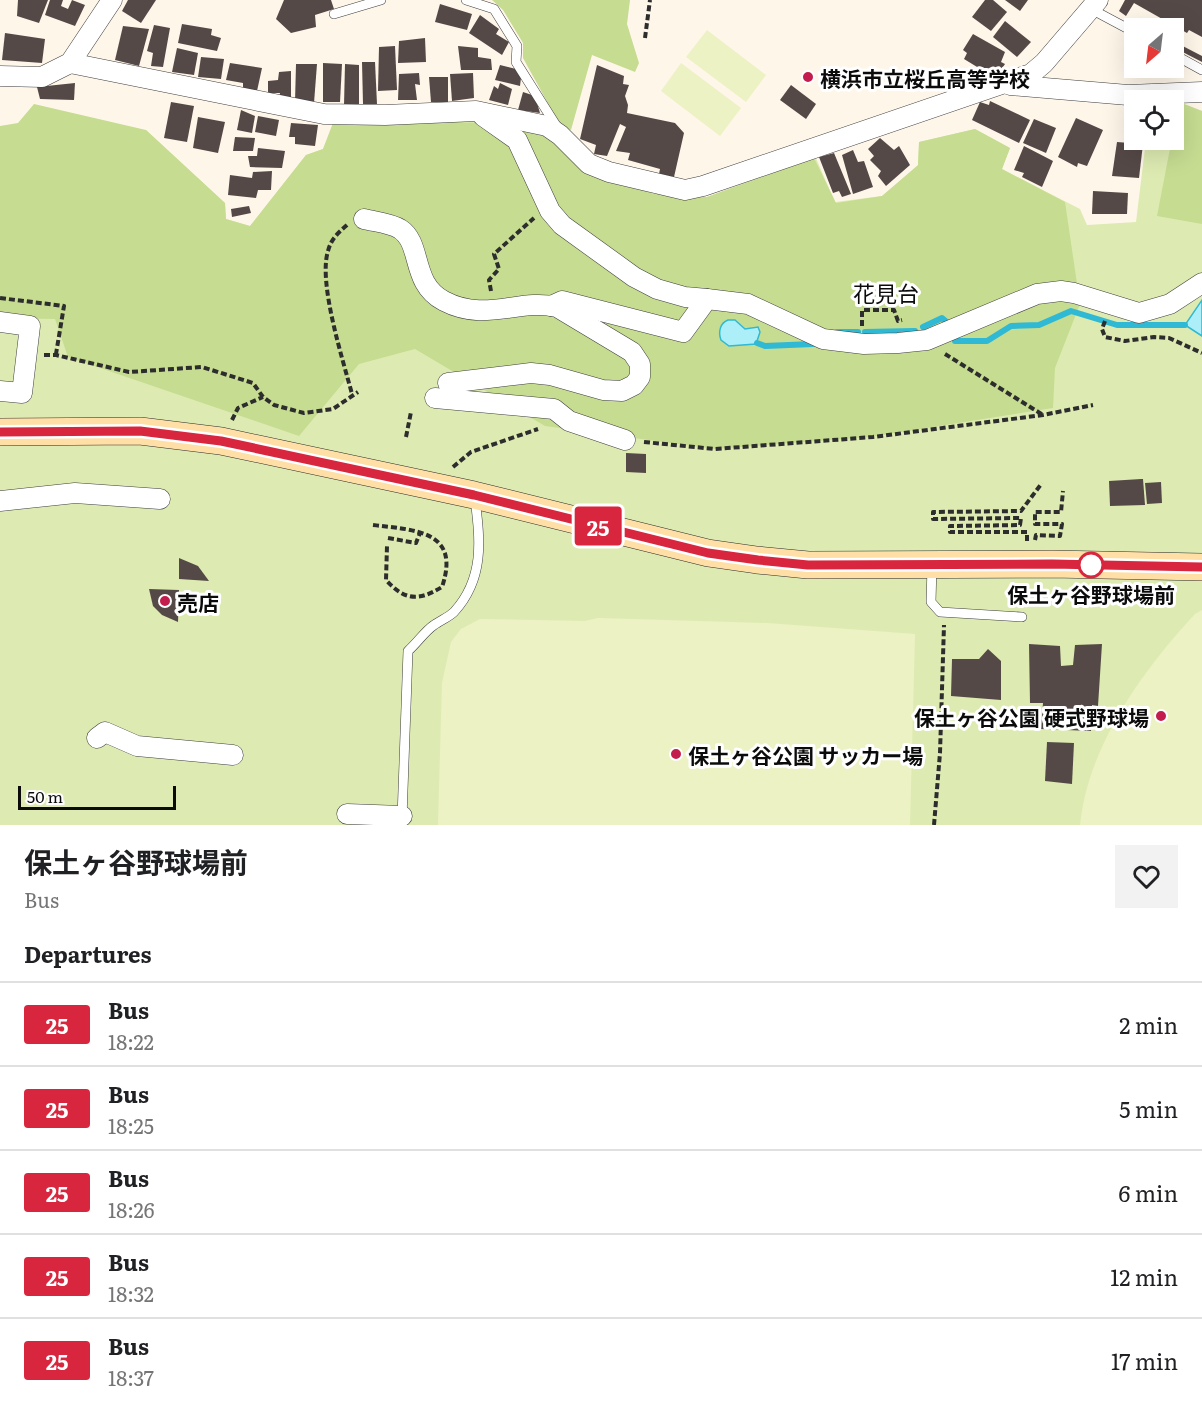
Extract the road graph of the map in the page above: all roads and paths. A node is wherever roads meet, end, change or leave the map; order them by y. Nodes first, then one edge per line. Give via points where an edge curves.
1 (112, 0) edge
2 (381, 0) edge
3 (466, 0) edge
4 (650, 0) edge
5 (1095, 4) edge
6 (334, 14) dead end
7 (1124, 25) edge
8 (645, 38) dead end
9 (1184, 60) edge
10 (70, 63) junction
11 (1202, 70) edge
12 (0, 76) edge
13 (1003, 85) junction
14 (1202, 92) edge
15 (476, 111) junction
16 (561, 135) junction
17 (548, 206) junction
18 (364, 219) joint
19 (489, 280) dead end
20 (1202, 283) edge
21 (707, 299) junction
22 (551, 306) junction
23 (905, 320) dead end
24 (0, 322) edge
25 (1102, 329) dead end
26 (862, 337) dead end
27 (1202, 353) edge
28 (44, 356) dead end
29 (955, 362) dead end
30 (448, 383) dead end
31 (0, 391) edge
32 (358, 392) dead end
33 (352, 394) junction
34 (263, 397) junction
35 (435, 398) dead end
36 (1093, 405) dead end
37 (411, 412) dead end
38 (1044, 415) junction
39 (569, 421) junction
40 (230, 426) dead end
41 (0, 432) edge
42 (406, 437) dead end
43 (625, 440) joint
44 (447, 472) dead end
45 (1042, 483) dead end
46 (1063, 491) dead end
47 (474, 495) junction
48 (160, 499) dead end
49 (0, 501) edge
50 (373, 525) dead end
51 (420, 532) junction
52 (1036, 535) dead end
53 (388, 538) dead end
54 (387, 546) dead end
55 (1027, 550) dead end
56 (932, 565) junction
57 (1202, 567) edge
58 (945, 614) junction
59 (1022, 616) dead end
60 (97, 738) dead end
61 (233, 755) dead end
62 (347, 814) dead end
63 (402, 820) edge
64 (933, 825) edge

1 - 10 street
2 - 6 lane
3 - 16 lane via 494,9 517,46 516,62
4 - 8 path
5 - 7 lane
5 - 13 street via 1044,63 1031,74
9 - 11 lane
10 - 12 street via 42,77
10 - 15 street via 324,114
13 - 14 street via 1128,95
13 - 16 street via 685,190 589,164
15 - 16 street via 547,126
15 - 17 street via 517,140
17 - 19 path via 494,255 499,269
17 - 21 street via 562,225 634,277 657,289
18 - 22 street via 402,230 410,240 424,283 433,295 447,303 498,312
18 - 33 path via 349,224 334,237 327,253 326,273
20 - 21 street via 1170,304 1139,312 1074,293 1037,294 927,340 898,344 824,339 748,304
21 - 22 street via 683,332 562,301
22 - 30 street via 632,352 640,364 640,377 634,385 622,391 603,390 531,373
23 - 26 path via 897,321 894,310 862,310
24 - 31 street via 30,326 22,393
25 - 27 path via 1105,337 1125,341 1169,338
28 - 34 path via 56,355 129,372 202,367 253,383
29 - 38 path
32 - 33 path
33 - 34 path via 333,409 304,413 274,405
34 - 40 path via 238,408
35 - 39 street via 554,409
36 - 38 path
37 - 42 path
38 - 43 path via 873,436 716,449
39 - 43 street
39 - 44 path via 471,452
41 - 47 street via 140,431 221,441
45 - 55 path via 1021,511 933,512 933,519 1021,518 1020,525 950,526 950,532 1027,532
46 - 52 path via 1060,512 1035,512 1035,524 1062,524 1060,536
47 - 56 street via 708,553 808,565
47 - 63 lane via 481,543 479,565 469,593 452,614 433,626 408,651
48 - 49 street via 75,493
50 - 51 path
51 - 53 path via 416,543
51 - 54 path via 436,540 448,561 442,587 423,598 407,596 386,580
56 - 57 street
56 - 58 lane via 931,602
58 - 59 lane
58 - 64 path
60 - 61 street via 105,732 137,746
62 - 63 street

